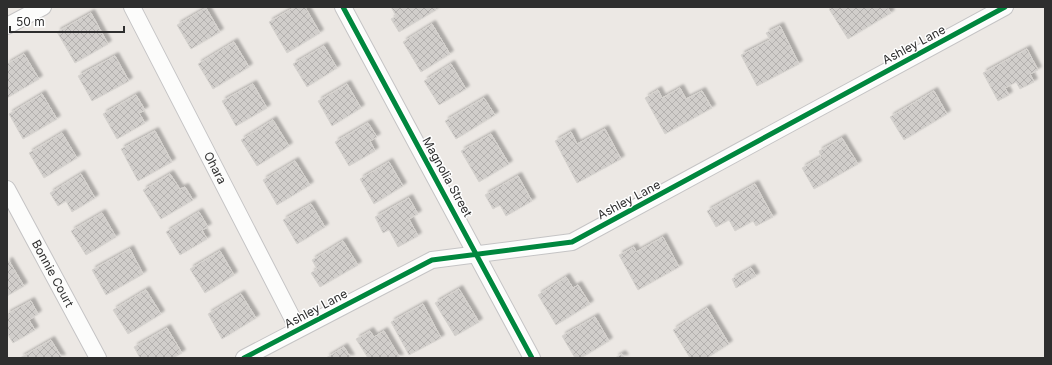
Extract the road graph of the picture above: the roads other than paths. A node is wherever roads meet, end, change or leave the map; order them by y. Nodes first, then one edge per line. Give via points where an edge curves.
1 (43, 7) edge
2 (132, 7) edge
3 (343, 7) edge
4 (1005, 7) edge
5 (7, 26) edge
6 (7, 189) edge
7 (477, 253) junction
8 (298, 329) junction
9 (98, 358) edge
10 (244, 358) edge
11 (532, 358) edge

1 - 5 street
2 - 8 street, Ohara
3 - 7 street, Magnolia Street
4 - 7 street, Ashley Lane via 572,242
6 - 9 street, Bonnie Court
7 - 8 street, Ashley Lane via 432,260
7 - 11 street, Magnolia Street
8 - 10 street, Ashley Lane

